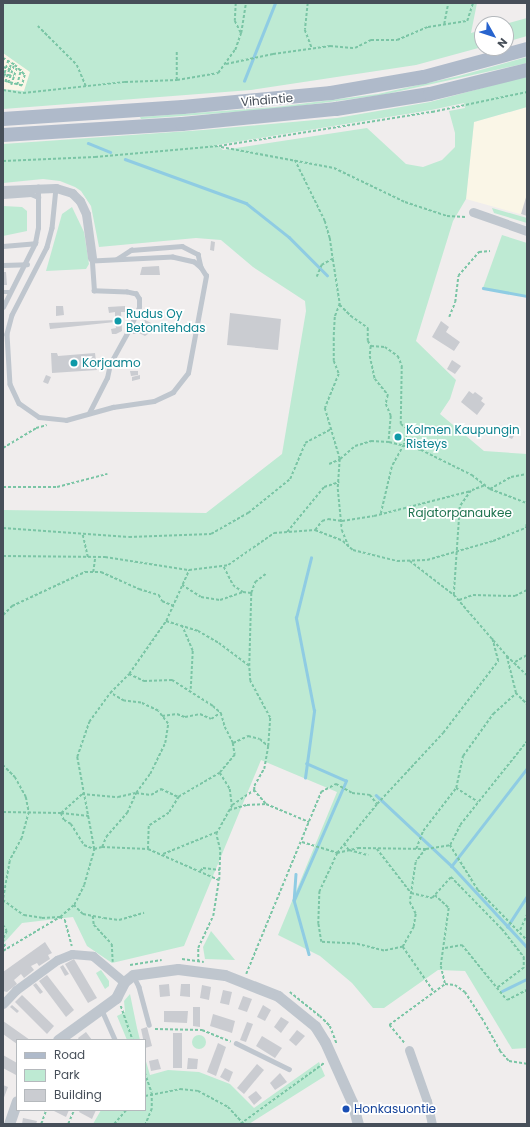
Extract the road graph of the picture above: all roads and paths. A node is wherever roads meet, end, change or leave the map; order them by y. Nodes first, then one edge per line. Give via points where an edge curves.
1 (236, 3) edge
2 (246, 3) edge
3 (308, 3) edge
4 (448, 3) edge
5 (473, 3) edge
6 (444, 24) junction
7 (38, 26) dead end
8 (241, 33) junction
9 (312, 48) junction
10 (527, 49) edge
11 (176, 52) dead end
12 (4, 58) edge
13 (8, 60) junction
14 (3, 61) edge
15 (11, 62) junction
16 (14, 64) junction
17 (226, 64) junction
18 (17, 66) junction
19 (3, 67) edge
20 (6, 68) junction
21 (9, 69) junction
22 (21, 69) junction
23 (12, 70) junction
24 (527, 70) edge
25 (16, 71) junction
26 (4, 74) edge
27 (8, 75) junction
28 (10, 75) junction
29 (14, 76) junction
30 (3, 78) edge
31 (177, 80) junction
32 (4, 82) edge
33 (8, 83) junction
34 (11, 85) junction
35 (16, 85) junction
36 (86, 86) junction
37 (3, 90) edge
38 (527, 92) edge
39 (3, 119) edge
40 (3, 136) edge
41 (218, 146) junction
42 (295, 160) junction
43 (3, 161) edge
44 (38, 187) junction
45 (56, 188) junction
46 (3, 190) edge
47 (3, 196) edge
48 (38, 197) junction
49 (474, 213) joint
50 (527, 231) edge
51 (35, 243) junction
52 (3, 246) edge
53 (490, 251) dead end
54 (333, 259) junction
55 (92, 260) junction
56 (116, 260) junction
57 (27, 264) junction
58 (3, 265) edge
59 (201, 268) junction
60 (317, 277) dead end
61 (3, 292) edge
62 (11, 292) junction
63 (340, 304) junction
64 (3, 307) edge
65 (449, 317) dead end
66 (372, 346) junction
67 (89, 413) junction
68 (66, 420) junction
69 (331, 429) junction
70 (389, 442) junction
71 (404, 446) junction
72 (3, 448) edge
73 (340, 459) junction
74 (329, 464) dead end
75 (107, 474) dead end
76 (527, 474) edge
77 (338, 482) junction
78 (484, 486) junction
79 (3, 487) edge
80 (490, 489) junction
81 (471, 491) junction
82 (527, 503) edge
83 (381, 514) junction
84 (527, 520) edge
85 (342, 521) junction
86 (527, 527) edge
87 (3, 528) edge
88 (315, 530) junction
89 (286, 532) junction
90 (83, 534) junction
91 (349, 547) junction
92 (456, 551) junction
93 (3, 556) edge
94 (88, 557) junction
95 (95, 557) junction
96 (410, 560) junction
97 (223, 567) junction
98 (189, 570) junction
99 (93, 572) junction
100 (267, 573) dead end
101 (182, 584) junction
102 (527, 590) edge
103 (243, 592) junction
104 (251, 593) junction
105 (454, 595) junction
106 (458, 600) junction
107 (174, 606) junction
108 (3, 615) edge
109 (166, 620) junction
110 (182, 625) junction
111 (492, 638) junction
112 (527, 655) edge
113 (507, 656) junction
114 (514, 663) junction
115 (249, 666) junction
116 (129, 674) junction
117 (527, 675) edge
118 (191, 690) junction
119 (110, 693) junction
120 (516, 694) junction
121 (527, 704) edge
122 (221, 713) junction
123 (162, 716) junction
124 (527, 741) edge
125 (233, 743) junction
126 (268, 746) junction
127 (3, 765) edge
128 (220, 773) junction
129 (456, 788) junction
130 (254, 790) junction
131 (136, 793) junction
132 (82, 794) junction
133 (179, 797) junction
134 (478, 802) junction
135 (266, 804) junction
136 (377, 804) junction
137 (232, 805) junction
138 (228, 810) junction
139 (3, 812) edge
140 (29, 812) junction
141 (61, 813) junction
142 (89, 816) junction
143 (308, 822) junction
144 (217, 832) junction
145 (302, 842) dead end
146 (344, 844) junction
147 (450, 845) junction
148 (102, 846) junction
149 (376, 848) junction
150 (94, 849) junction
151 (148, 849) junction
152 (416, 849) junction
153 (426, 849) junction
154 (349, 850) junction
155 (337, 853) junction
156 (163, 854) junction
157 (368, 855) dead end
158 (220, 870) junction
159 (200, 871) junction
160 (219, 880) junction
161 (411, 894) junction
162 (435, 895) junction
163 (3, 900) edge
164 (74, 905) junction
165 (144, 913) dead end
166 (527, 914) edge
167 (93, 916) junction
168 (60, 918) junction
169 (3, 925) edge
170 (520, 930) junction
171 (3, 940) edge
172 (527, 940) edge
173 (403, 947) junction
174 (445, 948) junction
175 (6, 949) junction
176 (3, 951) edge
177 (72, 954) junction
178 (110, 969) junction
179 (197, 970) junction
180 (128, 978) junction
181 (243, 980) junction
182 (445, 984) junction
183 (497, 988) junction
184 (527, 990) edge
185 (434, 992) junction
186 (3, 1004) edge
187 (101, 1008) junction
188 (123, 1011) dead end
189 (149, 1025) joint
190 (59, 1039) edge
191 (115, 1039) edge
192 (133, 1039) edge
193 (236, 1043) joint
194 (409, 1050) joint
195 (331, 1058) junction
196 (527, 1064) edge
197 (289, 1070) dead end
198 (146, 1076) edge
199 (152, 1093) junction
200 (146, 1096) edge
201 (16, 1104) edge
202 (46, 1111) edge
203 (74, 1111) edge
204 (125, 1111) edge
205 (243, 1123) edge
206 (9, 1124) edge
207 (41, 1124) edge
208 (68, 1124) edge
209 (114, 1124) edge
210 (146, 1124) edge
211 (240, 1124) edge
212 (358, 1124) edge
213 (432, 1124) edge

1 - 8 path via 235,21
2 - 8 path
3 - 9 path via 305,30
4 - 6 path
5 - 6 path via 467,21
6 - 9 path via 428,27 397,40 371,40 355,48
7 - 36 path via 77,65
8 - 17 path via 235,50
9 - 17 path
10 - 39 main road, Vihdintie via 424,77 330,93
11 - 31 path
12 - 13 path
12 - 14 path
13 - 15 path
13 - 20 path
15 - 16 path
15 - 21 path
16 - 18 path
16 - 23 path
17 - 31 path via 218,73
18 - 22 path
18 - 25 path
19 - 20 path
20 - 21 path
20 - 26 path
21 - 23 path
21 - 27 path
22 - 35 path
22 - 35 path via 25,75 22,86
23 - 25 path
23 - 28 path
24 - 40 main road, Vihdintie via 430,94 336,109 182,124
25 - 29 path
26 - 27 path
26 - 30 path
27 - 28 path
27 - 32 path
28 - 29 path
28 - 33 path
29 - 34 path
31 - 36 path
32 - 33 path
33 - 34 path
34 - 35 path
36 - 37 path via 23,93
38 - 41 path via 432,112
41 - 42 path
41 - 43 path
42 - 49 path via 334,168 422,209 461,218
42 - 54 path via 325,221
44 - 45 street
44 - 46 street
44 - 48 lane
45 - 55 street via 72,193 80,200 86,214
45 - 68 lane via 52,228 47,247 12,316 6,353 10,384 19,403 39,417
47 - 48 lane via 31,194
48 - 51 lane via 38,228
49 - 50 street
51 - 52 lane
51 - 57 lane
53 - 65 path via 479,252 458,276 455,302
54 - 60 path via 322,265
54 - 63 path
55 - 56 lane
55 - 67 lane via 94,291 136,294 139,307
56 - 59 lane via 173,257 194,262
56 - 59 lane via 131,250 182,246 198,254
57 - 58 lane
57 - 62 lane
59 - 67 lane via 206,276 198,324 184,380 164,397
61 - 62 lane
62 - 64 lane
63 - 66 path via 368,328 368,341
63 - 69 path via 335,317 334,338 334,361 340,374 325,408
66 - 70 path via 370,356 375,379 388,395 386,404 391,416
66 - 71 path via 385,347 398,356 402,366 401,424 408,429
67 - 68 lane
68 - 72 path via 36,428
69 - 73 path
69 - 90 path via 305,443 290,479 248,513 211,534 144,537
70 - 71 path
70 - 73 path via 371,441 355,446
71 - 78 path via 421,450 454,466
71 - 83 path via 392,467
73 - 74 path
73 - 77 path
75 - 79 path via 57,487
76 - 80 path via 511,477
77 - 85 path
77 - 89 path via 324,487
78 - 80 path
78 - 81 path
80 - 82 path
81 - 83 path
81 - 92 path via 460,507
83 - 85 path
84 - 86 path
85 - 88 path via 322,521
85 - 91 path via 342,530
86 - 92 path via 493,541
87 - 90 path
88 - 89 path
88 - 91 path
89 - 97 path via 274,533 238,560
90 - 94 path
91 - 96 path via 397,561
92 - 96 path via 427,560
92 - 105 path
93 - 94 path
94 - 95 path
95 - 98 path
95 - 99 path
96 - 105 path
97 - 98 path
97 - 103 path via 233,584
98 - 101 path via 184,575
99 - 107 path via 101,572 159,595 162,601
99 - 108 path via 85,572 44,590 12,606
100 - 104 path via 255,582
101 - 103 path via 201,597 220,600
101 - 107 path
102 - 106 path via 515,596 473,595
103 - 104 path
104 - 115 path
105 - 106 path
106 - 111 path
107 - 109 path
109 - 110 path
109 - 116 path
110 - 115 path via 219,643
110 - 118 path via 193,651
111 - 113 path
111 - 136 path via 498,661 443,733
112 - 114 path
113 - 114 path
113 - 120 path
114 - 117 path
115 - 126 path via 250,681 270,718
116 - 118 path via 144,682 172,680
116 - 119 path
118 - 122 path
119 - 123 path via 124,701 141,703 158,711
119 - 132 path via 88,722 77,757
120 - 121 path
120 - 129 path via 493,714 463,756
122 - 123 path via 211,719 200,714 185,717 177,714
122 - 125 path
123 - 131 path via 168,724 165,743 150,774
124 - 134 path
125 - 126 path via 248,736 260,738
125 - 128 path via 235,755
126 - 130 path via 264,769
127 - 140 path via 19,784 26,797
128 - 133 path
128 - 137 path via 230,789
129 - 134 path
129 - 152 path via 423,831
130 - 135 path
130 - 137 path
131 - 132 path via 118,797
131 - 133 path via 151,795 161,789
131 - 148 path via 127,813 106,837
132 - 141 path
132 - 142 path
133 - 151 path via 169,813 149,826
134 - 147 path via 460,825
135 - 138 path
135 - 143 path
136 - 143 path via 370,795 352,794 336,784 321,792
136 - 146 path
137 - 138 path
138 - 144 path
139 - 140 path
140 - 141 path
140 - 163 path via 22,838 10,861
141 - 142 path
141 - 150 path via 84,845
142 - 150 path
143 - 181 path
144 - 156 path
144 - 158 path
145 - 155 path
146 - 154 path
146 - 155 path
147 - 153 path
147 - 170 path via 478,890 509,924
148 - 150 path
148 - 151 path
149 - 152 path
149 - 154 path
149 - 161 path
150 - 164 path via 92,863
151 - 156 path
152 - 153 path
153 - 161 path via 416,862
154 - 155 path
154 - 157 path
155 - 173 path via 319,892 318,924 321,942 355,944 384,951
156 - 159 path
158 - 159 path via 203,868
158 - 160 path
159 - 160 path
160 - 179 path via 213,916 198,948
161 - 162 path via 432,898
161 - 173 path via 410,902 416,914 414,927
162 - 174 path via 449,908
162 - 183 path via 451,877 502,929 524,957 524,968
163 - 168 path via 24,915
164 - 167 path via 83,914
164 - 168 path
165 - 167 path via 119,920
166 - 170 path
167 - 178 path via 94,925 112,944 114,958
168 - 175 path
168 - 177 path via 65,920 72,940
169 - 171 path via 8,931
170 - 172 path
171 - 175 path
173 - 185 path
174 - 182 path via 441,974
174 - 183 path via 462,945
175 - 176 path
177 - 178 street via 90,955
177 - 186 street via 57,960 16,990
178 - 180 street
179 - 180 street via 158,970
179 - 181 street
180 - 187 street via 116,998
180 - 189 lane
181 - 195 street via 278,996 300,1012 320,1032
182 - 185 path
182 - 196 path via 455,985 465,992 493,1035 500,1051 509,1061
183 - 184 path via 507,1000
185 - 194 path via 389,1025
187 - 190 street
187 - 191 lane
188 - 192 path
189 - 193 path via 152,1029 202,1030
193 - 197 lane
194 - 213 street via 427,1101
195 - 205 path
195 - 212 street via 352,1102
198 - 199 path
199 - 200 path
199 - 205 path via 180,1089 198,1091 217,1099
199 - 210 path via 152,1109
201 - 206 street
202 - 207 path
203 - 208 path
204 - 209 path
205 - 211 path

